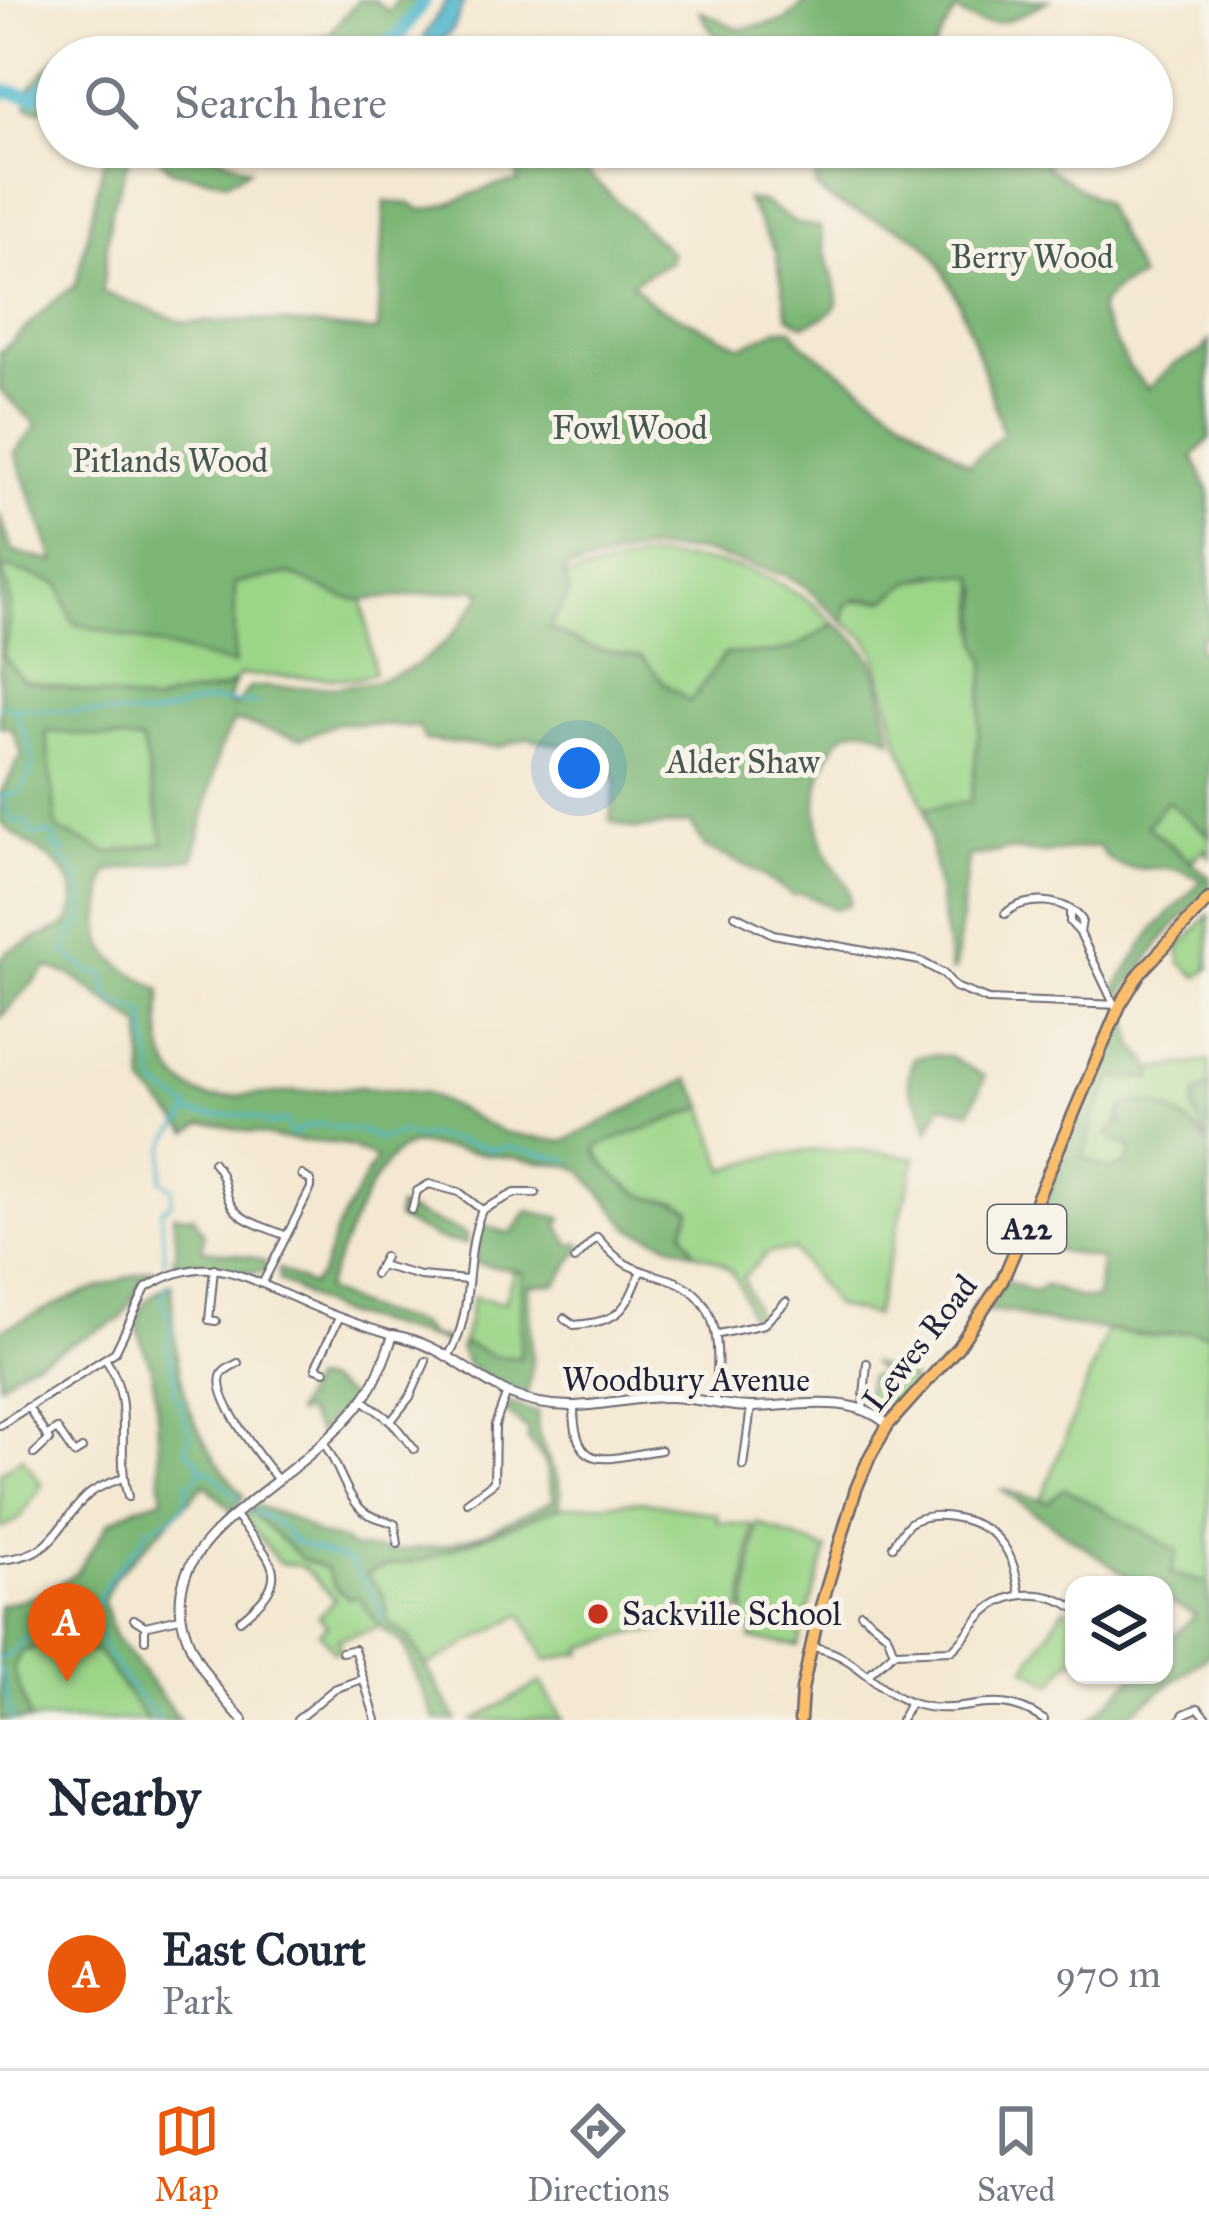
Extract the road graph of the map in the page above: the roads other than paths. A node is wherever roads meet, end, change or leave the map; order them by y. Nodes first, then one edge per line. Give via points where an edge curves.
1 (1209, 898) edge
2 (1005, 914) dead end
3 (735, 915) dead end
4 (1117, 1005) junction
5 (213, 1162) dead end
6 (302, 1175) dead end
7 (536, 1193) dead end
8 (412, 1210) dead end
9 (482, 1210) junction
10 (284, 1235) junction
11 (574, 1260) dead end
12 (214, 1268) junction
13 (640, 1273) junction
14 (375, 1274) dead end
15 (468, 1280) junction
16 (263, 1282) junction
17 (786, 1302) dead end
18 (338, 1318) junction
19 (564, 1318) dead end
20 (217, 1321) dead end
21 (719, 1334) junction
22 (393, 1335) junction
23 (448, 1355) junction
24 (106, 1360) junction
25 (426, 1360) dead end
26 (238, 1363) dead end
27 (869, 1368) dead end
28 (325, 1371) dead end
29 (506, 1395) junction
30 (363, 1400) junction
31 (715, 1401) junction
32 (574, 1406) junction
33 (28, 1407) junction
34 (751, 1407) junction
35 (863, 1408) junction
36 (391, 1420) junction
37 (0, 1425) edge
38 (888, 1425) junction
39 (46, 1436) junction
40 (323, 1442) junction
41 (82, 1449) dead end
42 (414, 1449) dead end
43 (662, 1450) dead end
44 (34, 1454) dead end
45 (742, 1466) dead end
46 (122, 1478) junction
47 (277, 1479) junction
48 (128, 1498) dead end
49 (467, 1502) dead end
50 (235, 1516) junction
51 (398, 1544) dead end
52 (893, 1546) dead end
53 (0, 1560) edge
54 (1020, 1595) junction
55 (1065, 1604) edge
56 (861, 1613) dead end
57 (180, 1618) junction
58 (134, 1619) dead end
59 (240, 1620) dead end
60 (145, 1626) junction
61 (146, 1640) dead end
62 (810, 1646) junction
63 (343, 1652) dead end
64 (894, 1652) junction
65 (869, 1674) junction
66 (362, 1678) junction
67 (910, 1703) junction
68 (243, 1720) edge
69 (297, 1720) edge
70 (376, 1720) edge
71 (800, 1720) edge
72 (901, 1720) edge
73 (1044, 1720) edge
74 (1180, 1720) edge
75 (1209, 1720) edge

1 - 4 highway, Lewes Road / A22
2 - 4 street via 1027,902 1070,910 1082,920 1080,933
3 - 4 street via 773,934 920,961 988,1000
4 - 38 highway, Lewes Road / A22 via 1002,1281 958,1347
5 - 10 street via 236,1214
6 - 10 street via 311,1188
7 - 9 street via 515,1193
8 - 9 street via 417,1191 429,1184 459,1192
9 - 15 street
10 - 16 street
11 - 13 street via 597,1237
12 - 16 street, Woodbury Avenue
12 - 20 street via 209,1320
12 - 24 street, Woodbury Avenue via 175,1272 146,1288
13 - 19 street via 627,1307 608,1320 574,1325
13 - 21 street via 694,1292
14 - 15 street via 382,1261 420,1276
15 - 23 street via 460,1336
16 - 18 street, Woodbury Avenue
17 - 21 street via 764,1324
18 - 22 street, Woodbury Avenue
18 - 28 street via 316,1368
21 - 31 street
22 - 23 street, Woodbury Avenue
22 - 30 street
23 - 29 street, Woodbury Avenue
24 - 33 street, Woodbury Avenue
24 - 46 street via 125,1404
25 - 36 street
26 - 47 street via 219,1378 221,1394
27 - 35 street
29 - 32 street, Woodbury Avenue
29 - 49 street via 495,1425 494,1482
30 - 36 street
30 - 40 street
31 - 32 street, Woodbury Avenue
31 - 34 street, Woodbury Avenue
32 - 43 street via 574,1432 591,1458
33 - 37 street, Woodbury Avenue
33 - 39 street
34 - 35 street, Woodbury Avenue
34 - 45 street
35 - 38 street, Woodbury Avenue
36 - 42 street
38 - 62 highway, Lewes Road / A22 via 856,1489
39 - 41 street via 57,1429 74,1454
39 - 44 street
40 - 47 street
40 - 51 street via 355,1503 395,1524
46 - 48 street
46 - 53 street via 86,1497 46,1545
47 - 50 street
50 - 57 street via 188,1567
50 - 59 street via 274,1574 266,1600
52 - 54 street via 906,1526 927,1516 968,1522 1009,1555
54 - 55 street
54 - 64 street via 989,1608 952,1650
56 - 64 street via 887,1634
57 - 60 street
57 - 68 street via 197,1663
58 - 60 street
60 - 61 street
62 - 65 street via 840,1653
62 - 71 highway, Lewes Road / A22
63 - 66 street via 354,1649
64 - 65 street
65 - 67 street
66 - 69 street
66 - 70 street
67 - 72 street
67 - 73 street via 1008,1704
74 - 75 street via 1198,1708

